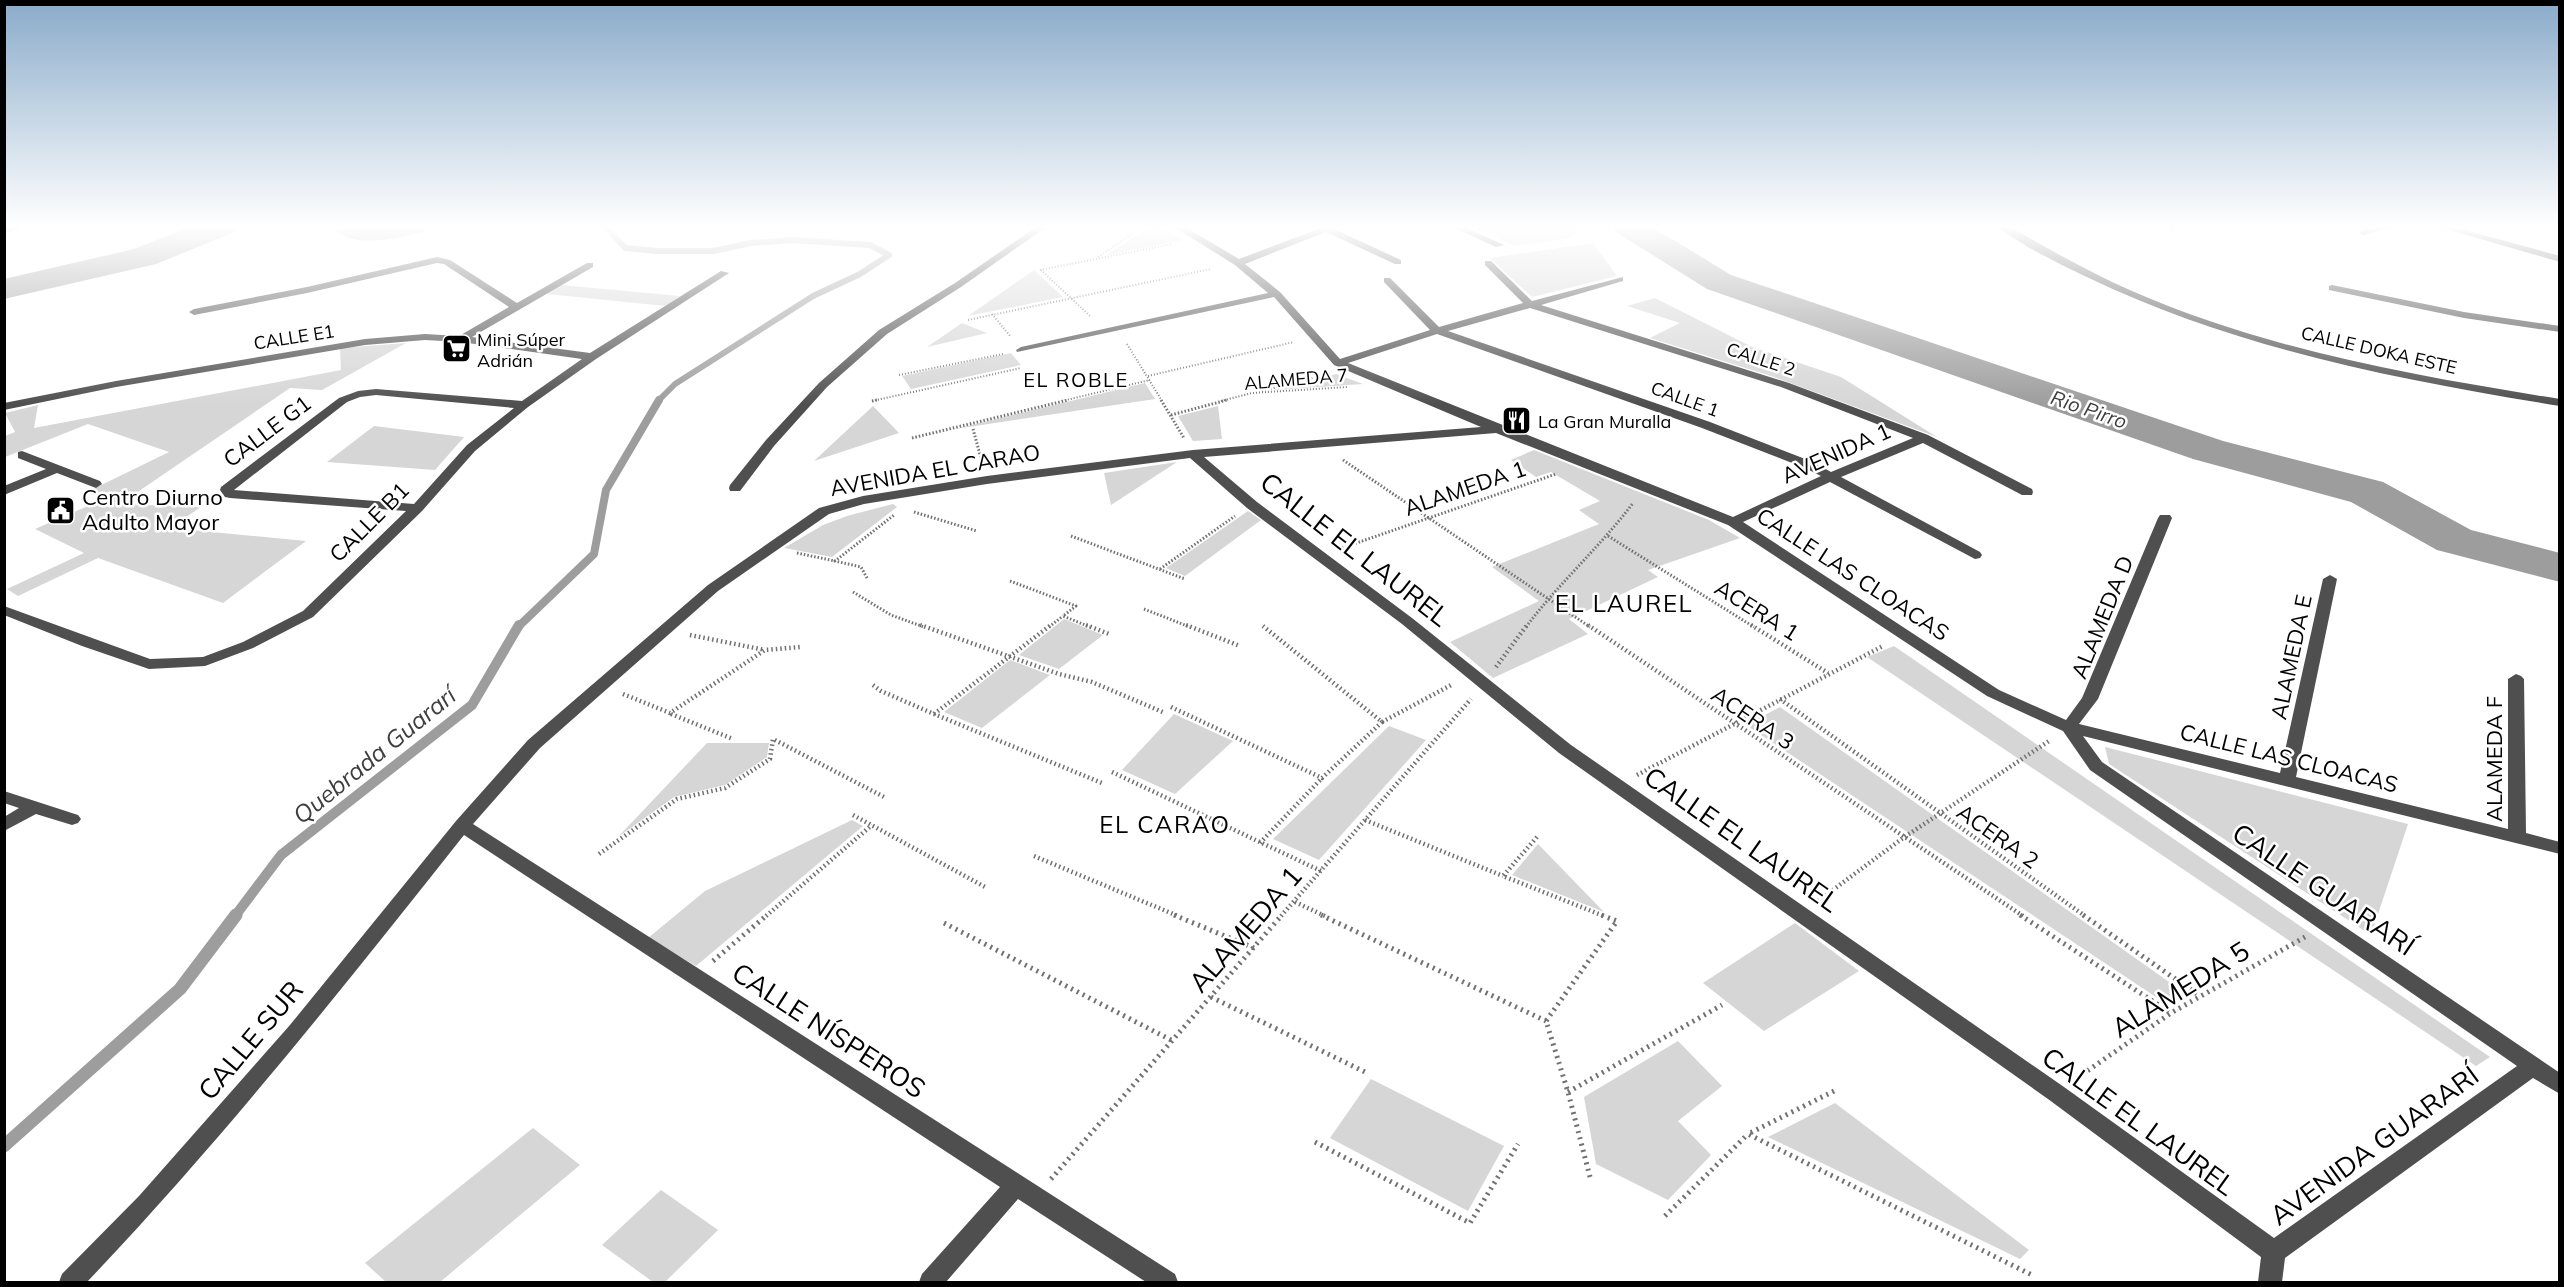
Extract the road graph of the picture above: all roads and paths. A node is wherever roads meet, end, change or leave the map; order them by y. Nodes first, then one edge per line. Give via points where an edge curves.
1 (332, 285) edge
2 (482, 285) edge
3 (555, 285) edge
4 (705, 285) edge
5 (958, 285) edge
6 (1057, 285) edge
7 (1133, 285) edge
8 (1264, 285) edge
9 (1392, 285) edge
10 (1510, 285) edge
11 (1598, 285) edge
12 (2112, 285) edge
13 (2332, 288) dead end
14 (1275, 294) junction
15 (1072, 298) junction
16 (1529, 304) junction
17 (516, 307) junction
18 (194, 312) dead end
19 (968, 320) dead end
20 (1117, 329) junction
21 (2559, 329) edge
22 (1437, 331) junction
23 (1106, 332) junction
24 (1315, 337) junction
25 (461, 339) junction
26 (1021, 350) joint
27 (592, 357) junction
28 (1338, 363) junction
29 (1022, 368) dead end
30 (1350, 368) junction
31 (899, 375) dead end
32 (1149, 378) junction
33 (1390, 384) junction
34 (1252, 393) junction
35 (872, 401) dead end
36 (2559, 403) edge
37 (524, 405) junction
38 (4, 407) edge
39 (1171, 415) junction
40 (973, 429) dead end
41 (1497, 429) junction
42 (912, 438) dead end
43 (1924, 438) junction
44 (1320, 445) junction
45 (22, 454) dead end
46 (1193, 454) junction
47 (1585, 464) junction
48 (57, 469) junction
49 (1832, 476) junction
50 (987, 480) junction
51 (96, 484) dead end
52 (1645, 487) junction
53 (735, 488) dead end
54 (4, 491) edge
55 (2027, 492) dead end
56 (1252, 505) junction
57 (417, 507) junction
58 (902, 509) dead end
59 (912, 512) dead end
60 (2165, 518) dead end
61 (1427, 519) junction
62 (1733, 522) junction
63 (977, 531) dead end
64 (1071, 536) dead end
65 (1608, 536) junction
66 (1975, 555) dead end
67 (1321, 556) junction
68 (1159, 569) junction
69 (867, 578) dead end
70 (1185, 579) dead end
71 (2330, 579) dead end
72 (1010, 581) dead end
73 (853, 592) dead end
74 (1547, 599) junction
75 (1144, 609) dead end
76 (4, 610) edge
77 (1063, 615) junction
78 (1263, 626) dead end
79 (665, 630) junction
80 (1109, 634) dead end
81 (1905, 635) junction
82 (1240, 646) dead end
83 (800, 647) dead end
84 (765, 650) junction
85 (1009, 656) junction
86 (1828, 673) junction
87 (2516, 679) dead end
88 (1483, 684) junction
89 (873, 685) dead end
90 (603, 686) junction
91 (1780, 699) junction
92 (1171, 707) dead end
93 (670, 713) junction
94 (1165, 713) dead end
95 (934, 714) junction
96 (1382, 722) junction
97 (1732, 724) junction
98 (2069, 727) junction
99 (733, 739) dead end
100 (1112, 772) dead end
101 (1322, 778) junction
102 (2287, 780) junction
103 (1102, 783) dead end
104 (1618, 785) junction
105 (4, 797) edge
106 (886, 798) dead end
107 (34, 807) junction
108 (854, 815) dead end
109 (1940, 815) junction
110 (72, 819) dead end
111 (1365, 820) junction
112 (4, 825) edge
113 (462, 825) junction
114 (872, 825) junction
115 (1537, 837) dead end
116 (1903, 838) junction
117 (2517, 838) junction
118 (1260, 843) junction
119 (2559, 848) edge
120 (598, 854) dead end
121 (1034, 856) dead end
122 (1321, 872) junction
123 (1503, 876) junction
124 (987, 888) dead end
125 (1295, 902) junction
126 (1801, 914) junction
127 (944, 922) dead end
128 (2329, 924) junction
129 (1254, 948) junction
130 (695, 977) junction
131 (2200, 996) junction
132 (1211, 997) junction
133 (1722, 1005) dead end
134 (2171, 1013) junction
135 (1546, 1021) junction
136 (1173, 1041) junction
137 (2532, 1066) junction
138 (1365, 1072) dead end
139 (2559, 1085) edge
140 (1834, 1091) dead end
141 (1568, 1092) junction
142 (2056, 1093) junction
143 (1748, 1134) junction
144 (1315, 1142) dead end
145 (1518, 1144) dead end
146 (1590, 1177) dead end
147 (1026, 1191) junction
148 (1665, 1216) dead end
149 (2274, 1252) junction
150 (2034, 1276) dead end
151 (71, 1282) edge
152 (931, 1282) edge
153 (1166, 1282) edge
154 (2270, 1282) edge

1 - 18 street
2 - 17 street
3 - 17 street
4 - 27 street, CALLE B1
5 - 53 street via 882,332 823,385
6 - 15 path
7 - 15 path
8 - 14 street, CALLE LAS CLOACAS
9 - 22 street, CALLE 1
10 - 16 street, CALLE 2
11 - 16 street
12 - 36 street, CALLE DOKA ESTE via 2226,328 2338,361
13 - 21 street via 2464,315
14 - 20 street
14 - 24 street, CALLE LAS CLOACAS
15 - 19 path
15 - 23 path
16 - 22 street
16 - 43 street, CALLE 2 via 1785,385
17 - 25 street
20 - 23 street
20 - 32 path
22 - 28 street
22 - 49 street, CALLE 1 via 1706,425
23 - 26 street
24 - 28 street, CALLE LAS CLOACAS
24 - 32 path
25 - 27 street, CALLE E1
25 - 38 street, CALLE E1 via 425,337 366,342
26 - 31 path
27 - 37 street, CALLE B1
28 - 30 street, CALLE LAS CLOACAS
29 - 35 path
30 - 33 street, CALLE LAS CLOACAS
30 - 34 path
32 - 39 path
32 - 42 path
33 - 34 path, ALAMEDA 7
33 - 41 street, CALLE LAS CLOACAS
34 - 39 path, ALAMEDA 7
37 - 57 street, CALLE B1 via 471,448
37 - 57 street, CALLE G1 via 376,392 358,394 343,400 226,490 230,494
39 - 46 path
40 - 50 path
41 - 44 street, AVENIDA EL CARAO
41 - 47 street, CALLE LAS CLOACAS
43 - 49 street, AVENIDA 1
43 - 55 street, CALLE 2
44 - 46 street, AVENIDA EL CARAO
44 - 61 path, ACERA 3
45 - 48 street
46 - 50 street, AVENIDA EL CARAO
46 - 56 street, CALLE EL LAUREL
47 - 52 street, CALLE LAS CLOACAS
47 - 61 path, ALAMEDA 1
48 - 51 street
48 - 54 street
49 - 62 street, AVENIDA 1
49 - 66 street, CALLE 1
50 - 79 street, AVENIDA EL CARAO via 863,500 824,511 713,588
52 - 62 street, CALLE LAS CLOACAS
52 - 65 path, ALAMEDA 1
56 - 67 street, CALLE EL LAUREL
56 - 68 path
57 - 76 street, CALLE B1 via 308,614 248,645 206,661 149,664
58 - 69 path via 835,561 861,567
59 - 63 path
60 - 98 street, ALAMEDA D via 2090,699
61 - 67 path, ALAMEDA 1
61 - 74 path, ACERA 3
62 - 81 street, CALLE LAS CLOACAS
64 - 68 path
65 - 74 path, ALAMEDA 1
65 - 86 path, ACERA 1
67 - 88 street, CALLE EL LAUREL
68 - 70 path
71 - 102 street, ALAMEDA E
72 - 77 path via 1076,606
73 - 85 path via 891,615
74 - 88 path, ALAMEDA 1
74 - 97 path, ACERA 3
75 - 82 path
77 - 80 path
77 - 85 path
78 - 96 path
79 - 84 path
79 - 90 street, AVENIDA EL CARAO
81 - 86 path
81 - 98 street, CALLE LAS CLOACAS via 1993,693
83 - 84 path
84 - 93 path
85 - 94 path via 1092,682
85 - 95 path
86 - 91 path
87 - 117 street, ALAMEDA F
88 - 96 path via 1453,684
88 - 104 street, CALLE EL LAUREL
88 - 111 path, ALAMEDA 1
89 - 95 path
90 - 93 path
90 - 113 street, AVENIDA EL CARAO via 534,744
91 - 97 path
91 - 109 path, ACERA 2
92 - 101 path
93 - 99 path
95 - 103 path
96 - 101 path
97 - 104 path
97 - 116 path, ACERA 3
98 - 102 street, CALLE LAS CLOACAS
98 - 109 path
98 - 128 street, CALLE GUARARÍ via 2096,766
100 - 118 path
101 - 118 path
102 - 117 street, CALLE LAS CLOACAS
104 - 126 street, CALLE EL LAUREL
105 - 107 street
106 - 120 path via 773,739 770,759 725,788 677,800
107 - 110 street
107 - 112 street
108 - 114 path
109 - 116 path
109 - 131 path, ACERA 2
111 - 122 path, ALAMEDA 1
111 - 123 path
113 - 130 street, CALLE NÍSPEROS
113 - 151 street, CALLE SUR via 305,1021 147,1203
114 - 124 path
114 - 130 path
115 - 123 path
116 - 126 path
116 - 134 path, ACERA 3
117 - 119 street, CALLE LAS CLOACAS
118 - 122 path
121 - 129 path
122 - 125 path, ALAMEDA 1
123 - 135 path via 1617,921
125 - 129 path, ALAMEDA 1
125 - 135 path
126 - 142 street, CALLE EL LAUREL
127 - 136 path
128 - 131 path, ALAMEDA 5
128 - 137 street, CALLE GUARARÍ
129 - 132 path, ALAMEDA 1
130 - 147 street, CALLE NÍSPEROS
131 - 134 path, ALAMEDA 5
132 - 136 path, ALAMEDA 1
132 - 138 path
133 - 141 path
134 - 142 path, ALAMEDA 5
135 - 141 path
136 - 147 path, ALAMEDA 1
137 - 139 street, CALLE GUARARÍ
137 - 149 street, AVENIDA GUARARÍ
140 - 143 path
141 - 146 path
142 - 149 street, CALLE EL LAUREL
143 - 148 path
143 - 150 path
144 - 145 path via 1470,1223
147 - 152 street
147 - 153 street, CALLE NÍSPEROS
149 - 154 street, AVENIDA GUARARÍ

